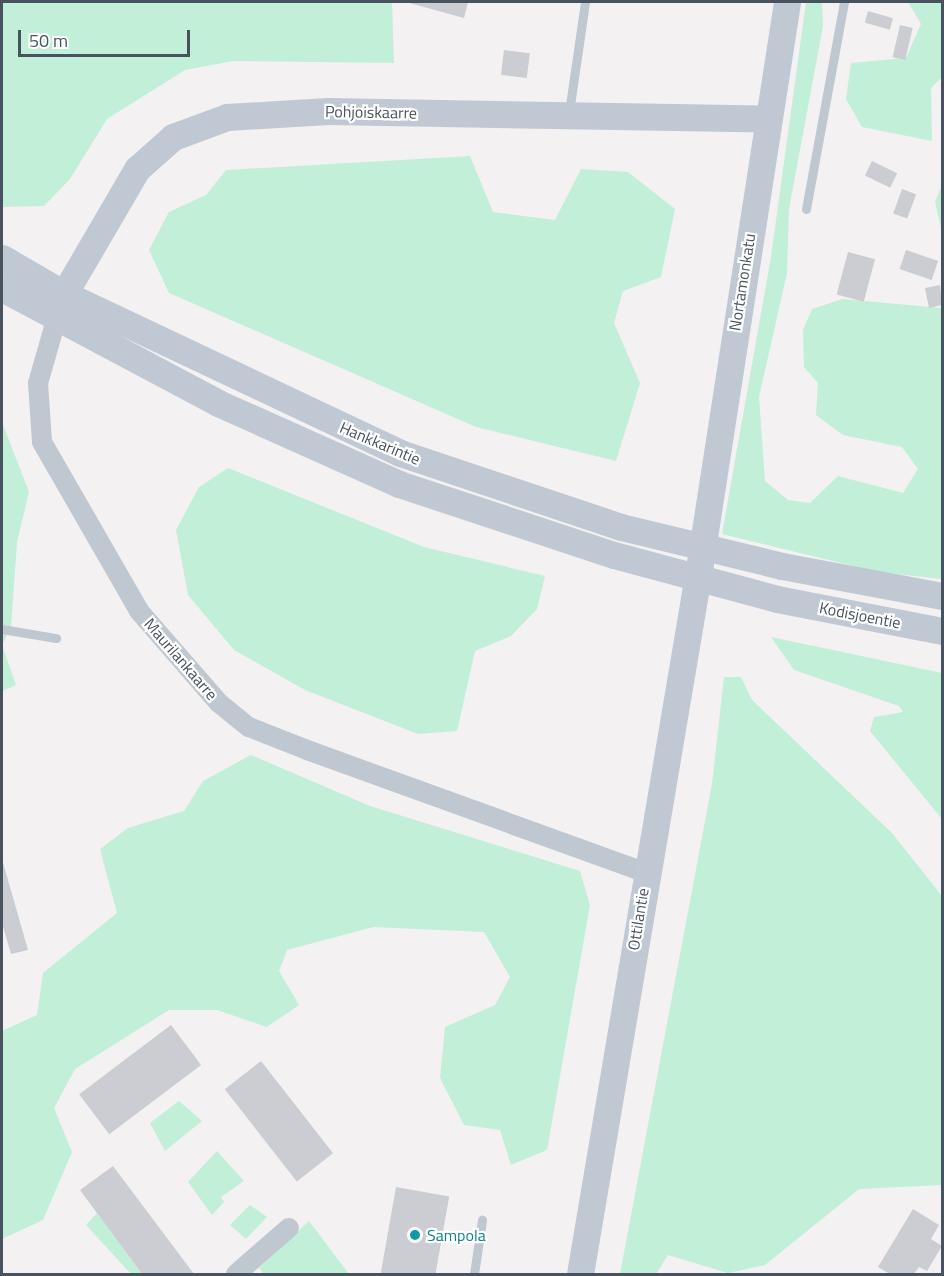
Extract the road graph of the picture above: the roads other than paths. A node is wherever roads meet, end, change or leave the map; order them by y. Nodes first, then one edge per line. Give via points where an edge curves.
1 (585, 2) edge
2 (787, 2) edge
3 (844, 2) edge
4 (568, 116) junction
5 (766, 119) junction
6 (806, 209) dead end
7 (2, 258) edge
8 (2, 288) edge
9 (60, 306) junction
10 (700, 563) joint
11 (782, 566) joint
12 (942, 596) edge
13 (777, 599) joint
14 (2, 630) edge
15 (942, 631) edge
16 (56, 638) dead end
17 (646, 873) junction
18 (482, 1220) dead end
19 (289, 1228) dead end
20 (236, 1275) edge
21 (474, 1275) edge
22 (580, 1275) edge

1 - 4 lane
2 - 5 main road, Nortamonkatu
3 - 6 lane
4 - 5 main road, Pohjoiskaarre
4 - 9 main road, Pohjoiskaarre via 328,111 227,117 198,126 156,149 137,169
5 - 10 main road, Nortamonkatu
7 - 9 main road, Hankkarintie
8 - 9 main road, Hankkarintie
9 - 11 main road, Hankkarintie, bridge via 400,453 621,527
9 - 13 main road, Hankkarintie, bridge via 218,403 399,484 614,555
9 - 17 street, Maurilankaarre via 38,383 42,442 139,611 219,703 249,727
10 - 17 main road, Ottilantie
11 - 12 main road, Kodisjoentie
13 - 15 main road, Kodisjoentie
14 - 16 lane
17 - 22 main road, Ottilantie
18 - 21 lane
19 - 20 street

